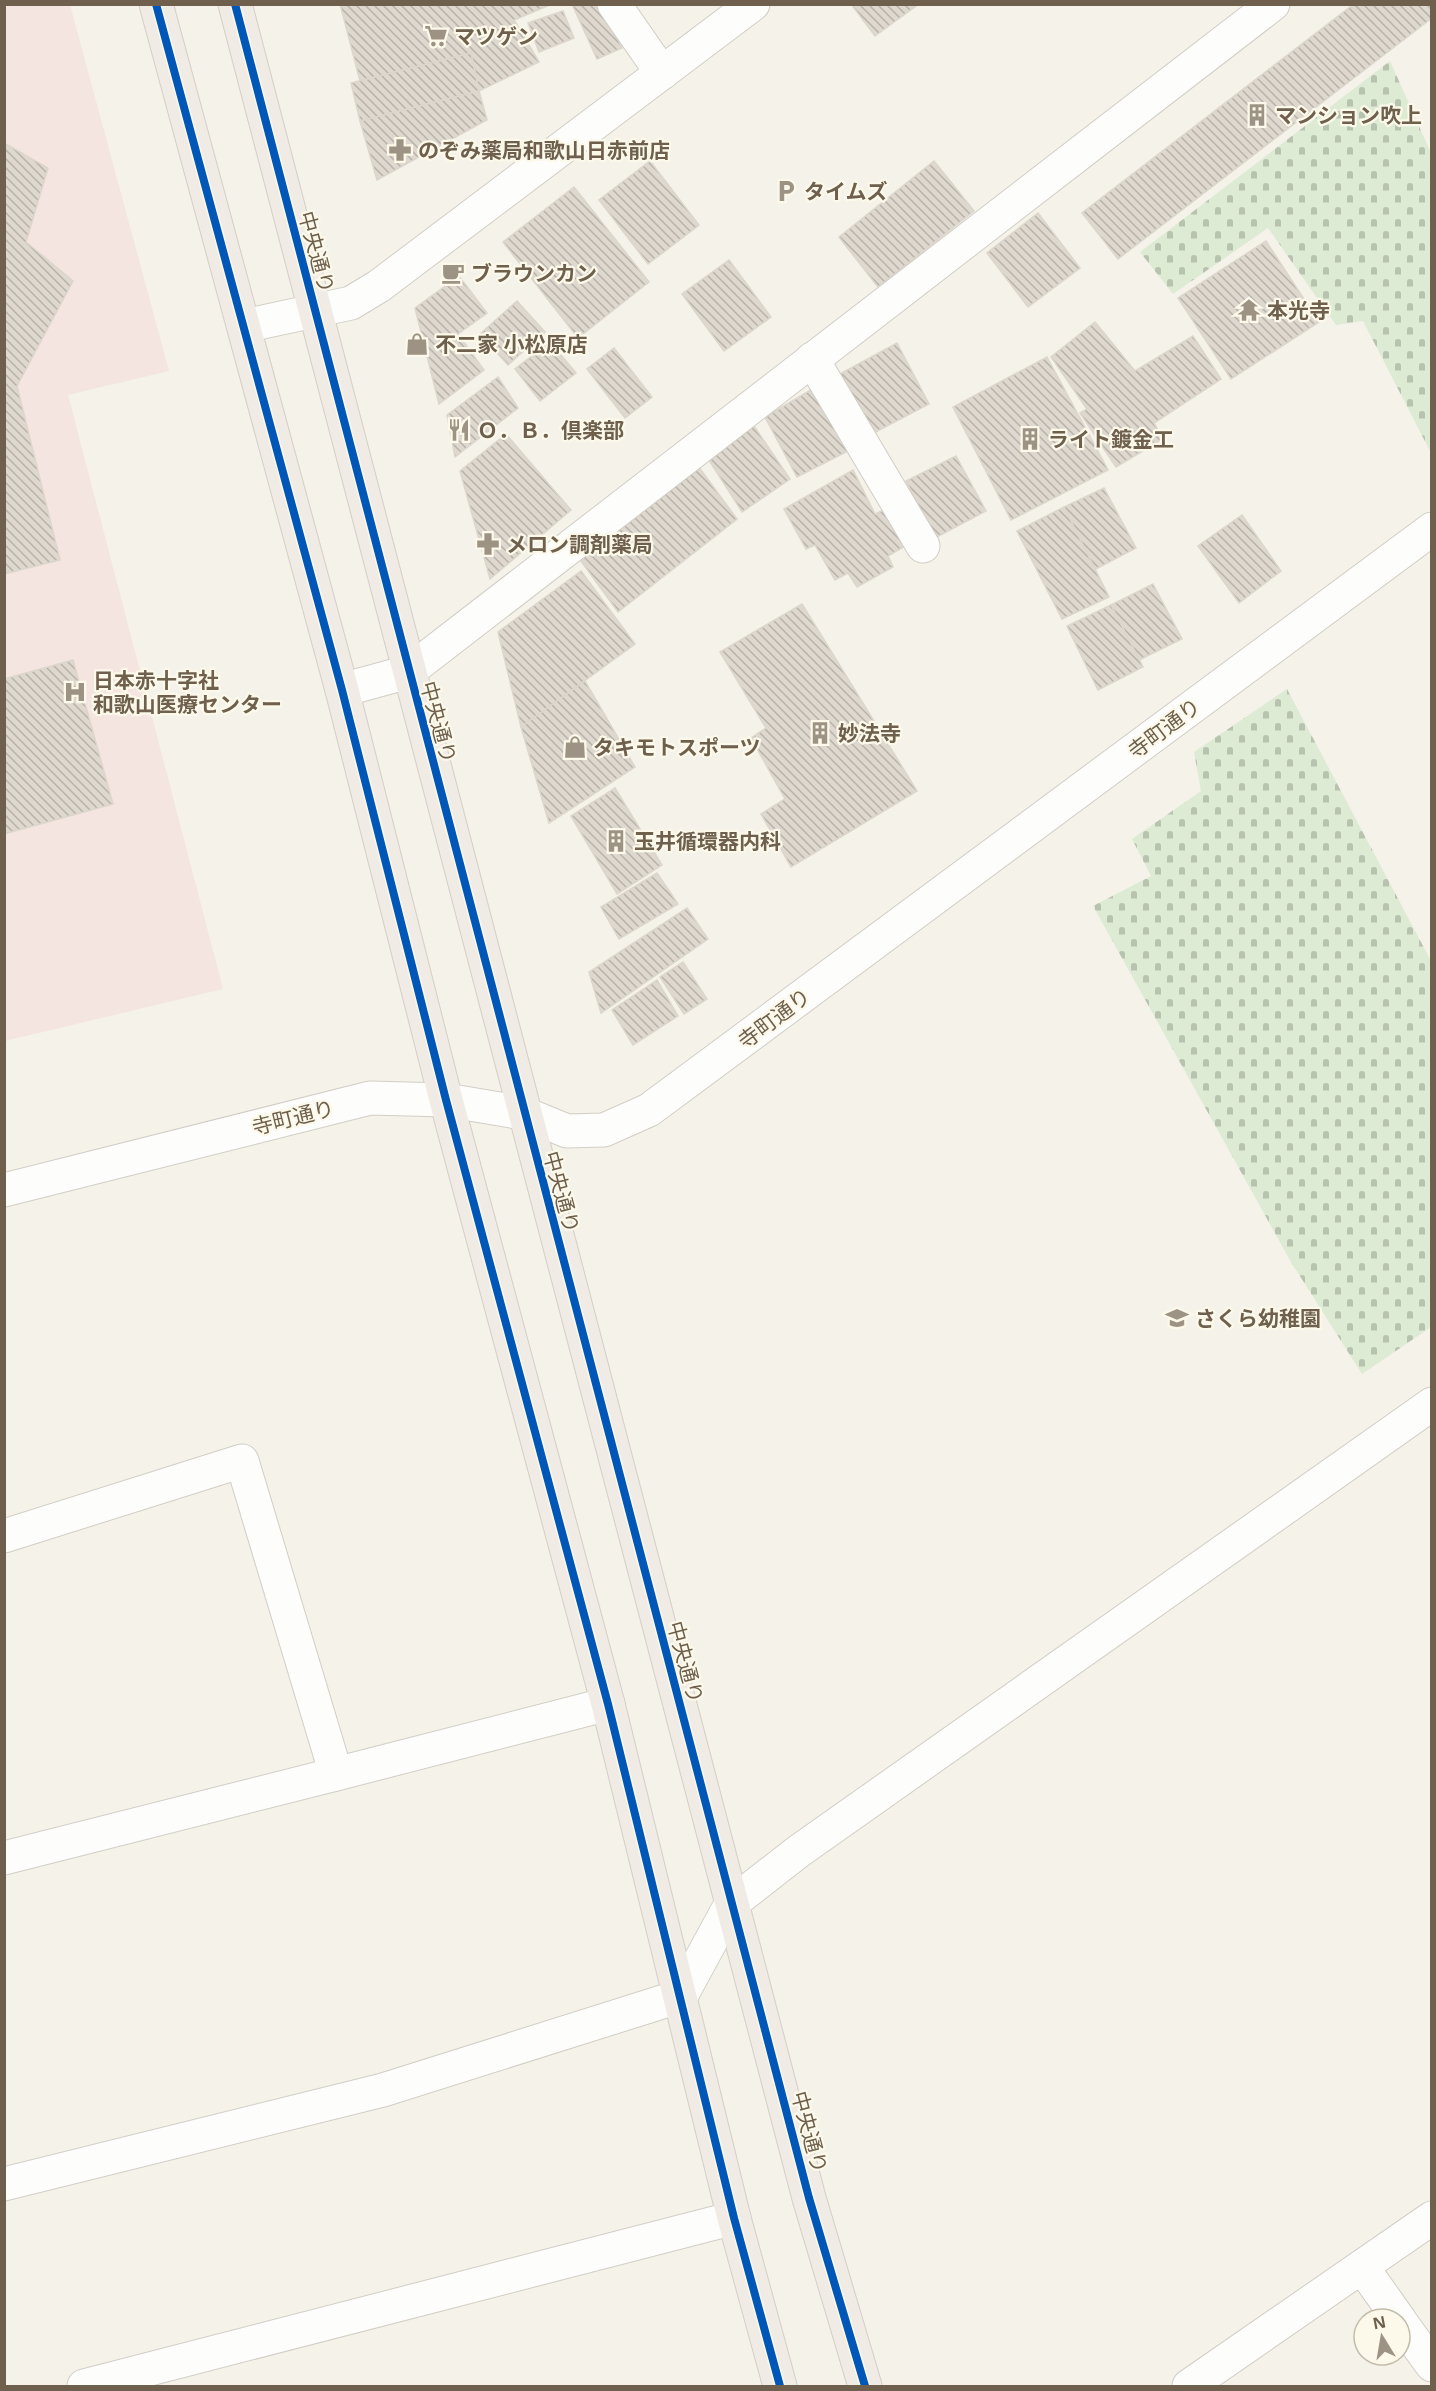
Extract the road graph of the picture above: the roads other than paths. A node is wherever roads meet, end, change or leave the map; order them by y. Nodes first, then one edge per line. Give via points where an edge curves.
1 (156, 4) edge
2 (235, 4) edge
3 (614, 4) edge
4 (753, 4) edge
5 (1273, 4) edge
6 (662, 73) junction
7 (314, 310) junction
8 (244, 326) junction
9 (812, 360) junction
10 (1431, 529) edge
11 (923, 546) dead end
12 (408, 672) junction
13 (342, 690) junction
14 (446, 1100) junction
15 (523, 1113) junction
16 (4, 1190) edge
17 (1431, 1404) edge
18 (4, 1536) edge
19 (608, 1704) junction
20 (336, 1774) junction
21 (4, 1858) edge
22 (731, 1904) junction
23 (681, 1996) junction
24 (4, 2184) edge
25 (734, 2218) junction
26 (1431, 2218) edge
27 (1362, 2267) junction
28 (1390, 2307) edge
29 (1412, 2338) edge
30 (1431, 2365) edge
31 (84, 2386) edge
32 (780, 2386) edge
33 (865, 2386) edge
34 (1190, 2386) edge

1 - 8 highway
2 - 7 highway, 中央通り
3 - 6 street
4 - 6 street
5 - 9 street
6 - 7 street via 379,286 351,303
7 - 8 street
7 - 12 highway, 中央通り
8 - 13 highway
9 - 11 street
9 - 12 street
10 - 15 street, 寺町通り via 649,1110 603,1130 567,1131
12 - 13 street
12 - 15 highway, 中央通り
13 - 14 highway
14 - 15 street, 寺町通り
14 - 16 street, 寺町通り via 370,1098
14 - 19 highway
15 - 22 highway, 中央通り
17 - 22 street via 799,1851
18 - 20 street via 242,1461
19 - 20 street
19 - 23 highway
20 - 21 street
22 - 23 street
22 - 33 highway, 中央通り via 809,2198
23 - 24 street via 383,2090
23 - 25 highway
25 - 31 street
25 - 32 highway
26 - 27 street
27 - 28 street
27 - 34 street
29 - 30 street

